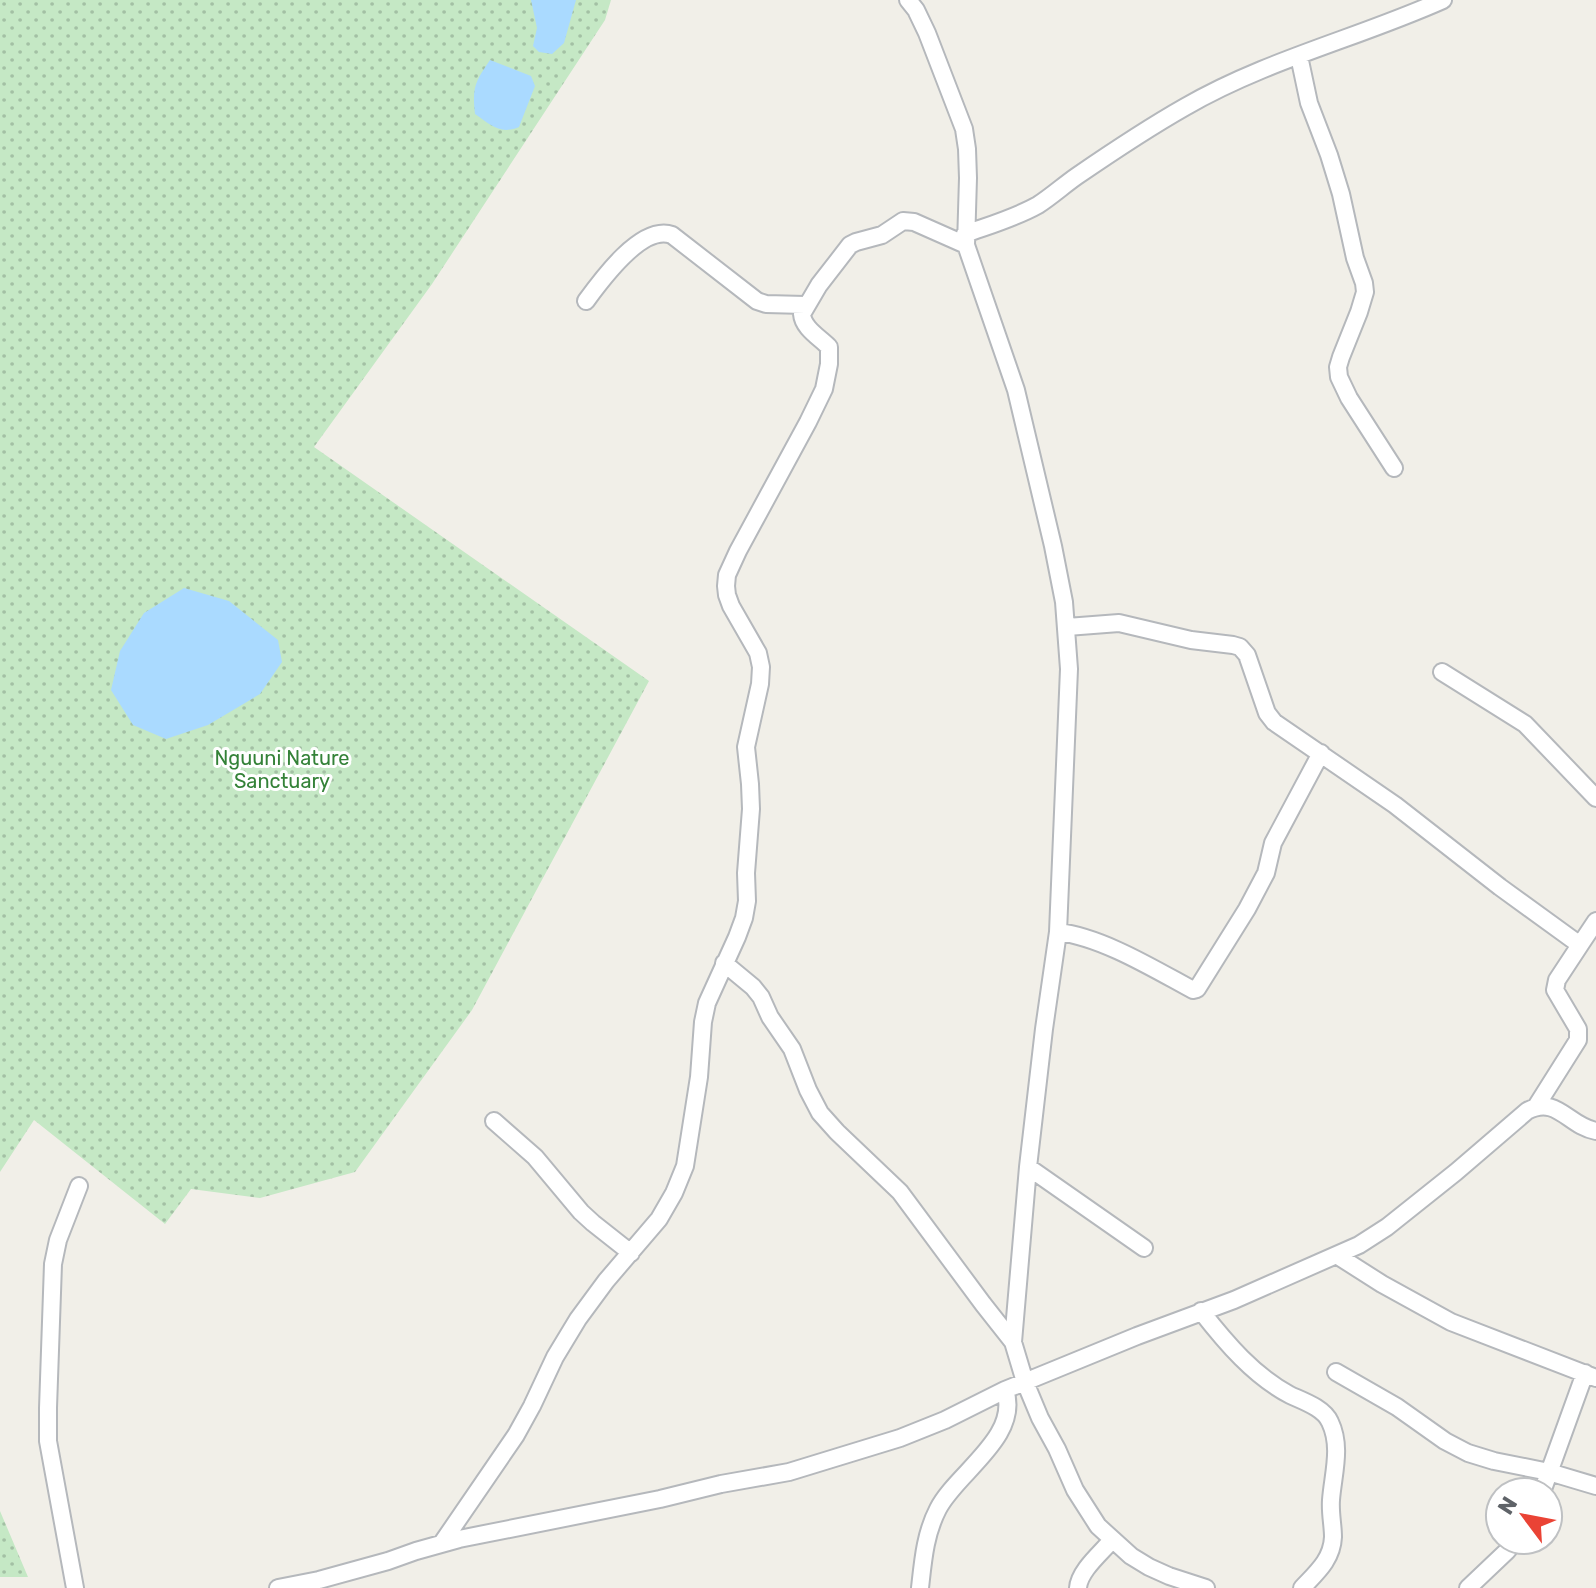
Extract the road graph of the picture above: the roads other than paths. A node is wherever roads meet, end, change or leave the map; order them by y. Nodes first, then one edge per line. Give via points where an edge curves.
1 (908, 0) edge
2 (1443, 0) edge
3 (1299, 56) junction
4 (965, 240) junction
5 (586, 301) dead end
6 (805, 305) junction
7 (1394, 468) dead end
8 (1067, 627) junction
9 (1442, 672) dead end
10 (1321, 753) junction
11 (1596, 798) edge
12 (1596, 921) edge
13 (1058, 932) junction
14 (1580, 945) junction
15 (724, 963) junction
16 (1537, 1105) junction
17 (494, 1121) dead end
18 (1595, 1132) edge
19 (1028, 1167) junction
20 (79, 1186) dead end
21 (1144, 1248) dead end
22 (631, 1253) junction
23 (1338, 1256) junction
24 (1201, 1311) junction
25 (1013, 1342) junction
26 (1336, 1372) dead end
27 (1590, 1375) edge
28 (1025, 1382) junction
29 (1005, 1390) junction
30 (1549, 1472) junction
31 (1548, 1476) edge
32 (1596, 1486) edge
33 (1112, 1540) junction
34 (442, 1543) junction
35 (1502, 1556) edge
36 (75, 1588) edge
37 (278, 1588) edge
38 (920, 1588) edge
39 (1078, 1588) edge
40 (1206, 1588) edge
41 (1302, 1588) edge
42 (1468, 1588) edge

1 - 4 street via 927,33 964,129
2 - 3 street
3 - 4 street via 1185,107 1039,204
3 - 7 street via 1364,283 1339,377
4 - 6 street via 903,221 882,235 850,245
4 - 8 street via 1016,390
5 - 6 street via 624,256 650,236 665,232 757,301
6 - 15 street via 805,325 829,347 824,389 727,575 731,606 761,667 746,747 751,809 747,901
8 - 10 street via 1119,623 1240,647 1267,713
8 - 13 street
9 - 11 street via 1525,724
10 - 13 street via 1273,843 1266,873 1197,989 1096,941
10 - 14 street
12 - 14 street
13 - 19 street
14 - 16 street via 1555,990 1578,1029 1578,1040
15 - 22 street via 703,1022 685,1166 666,1208
15 - 25 street via 761,997 792,1049 820,1113 900,1192
16 - 18 street
16 - 23 street via 1387,1227
17 - 22 street via 535,1157 581,1212
19 - 21 street
19 - 25 street
20 - 36 street via 53,1264 48,1408 48,1441
22 - 34 street via 578,1319 516,1435
23 - 24 street
23 - 27 street via 1451,1322
24 - 28 street
24 - 41 street via 1263,1379 1329,1419 1337,1452 1333,1537 1324,1565
25 - 28 street
26 - 30 street via 1468,1453
27 - 30 street
28 - 29 street
28 - 33 street via 1075,1490
29 - 34 street via 900,1438 789,1472
29 - 38 street via 1008,1409 994,1441 938,1507 925,1546
30 - 31 street
30 - 32 street
33 - 39 street via 1087,1568
33 - 40 street via 1149,1567
34 - 37 street
35 - 42 street

